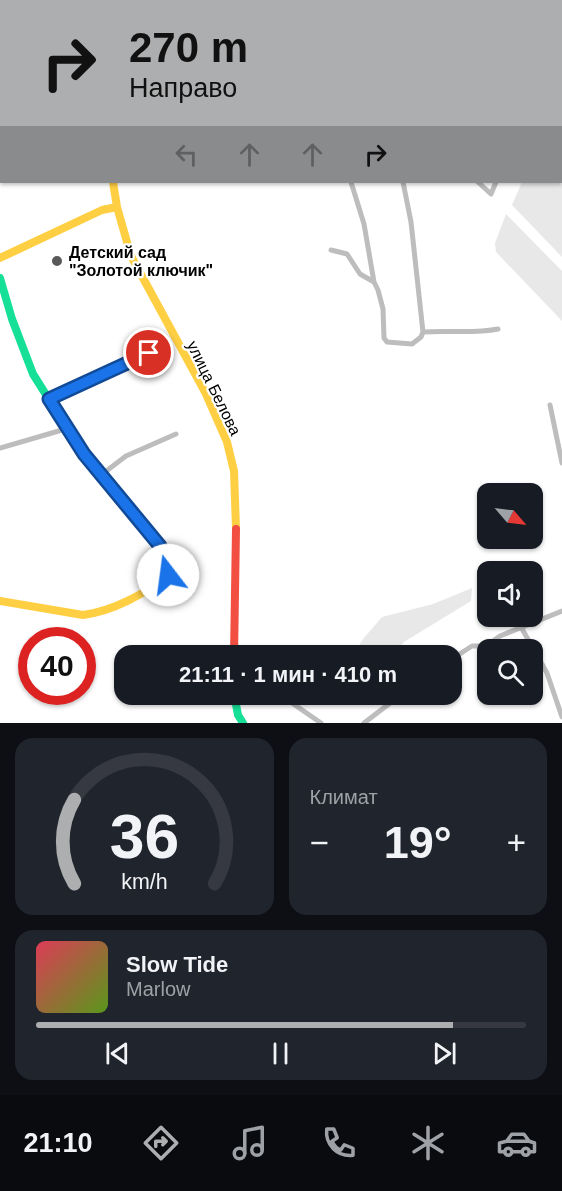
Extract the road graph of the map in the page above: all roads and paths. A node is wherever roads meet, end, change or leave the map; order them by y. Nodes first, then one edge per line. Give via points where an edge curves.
1 (113, 183) edge
2 (351, 183) edge
3 (403, 183) edge
4 (479, 183) edge
5 (496, 183) edge
6 (117, 207) junction
7 (331, 250) dead end
8 (0, 258) edge
9 (0, 278) edge
10 (374, 282) junction
11 (498, 329) dead end
12 (423, 332) junction
13 (149, 353) dead end
14 (49, 399) junction
15 (550, 405) dead end
16 (69, 428) junction
17 (176, 434) dead end
18 (0, 448) edge
19 (562, 463) edge
20 (101, 475) junction
21 (0, 602) edge
22 (562, 611) edge
23 (543, 618) edge
24 (521, 627) joint
25 (234, 643) edge
26 (462, 652) edge
27 (236, 705) edge
28 (295, 705) edge
29 (388, 705) edge
30 (562, 717) edge
31 (243, 723) edge
32 (321, 723) edge
33 (364, 723) edge

1 - 6 street, улица Белова
2 - 10 street via 364,224
3 - 12 street
4 - 5 street via 491,195
6 - 8 street via 102,210
6 - 25 street, улица Белова via 131,256 205,392 227,442 236,498
7 - 10 street via 347,254 360,274
9 - 14 street via 33,374
10 - 12 street via 383,309 386,341 412,344
11 - 12 street
13 - 14 street
14 - 16 street
15 - 19 street
16 - 18 street
16 - 20 street
17 - 20 street via 126,456
20 - 21 street via 160,546 169,564 168,575 96,614
22 - 23 street
24 - 26 street via 486,646 472,646
24 - 30 street via 547,673
27 - 31 street
28 - 32 street
29 - 33 street

